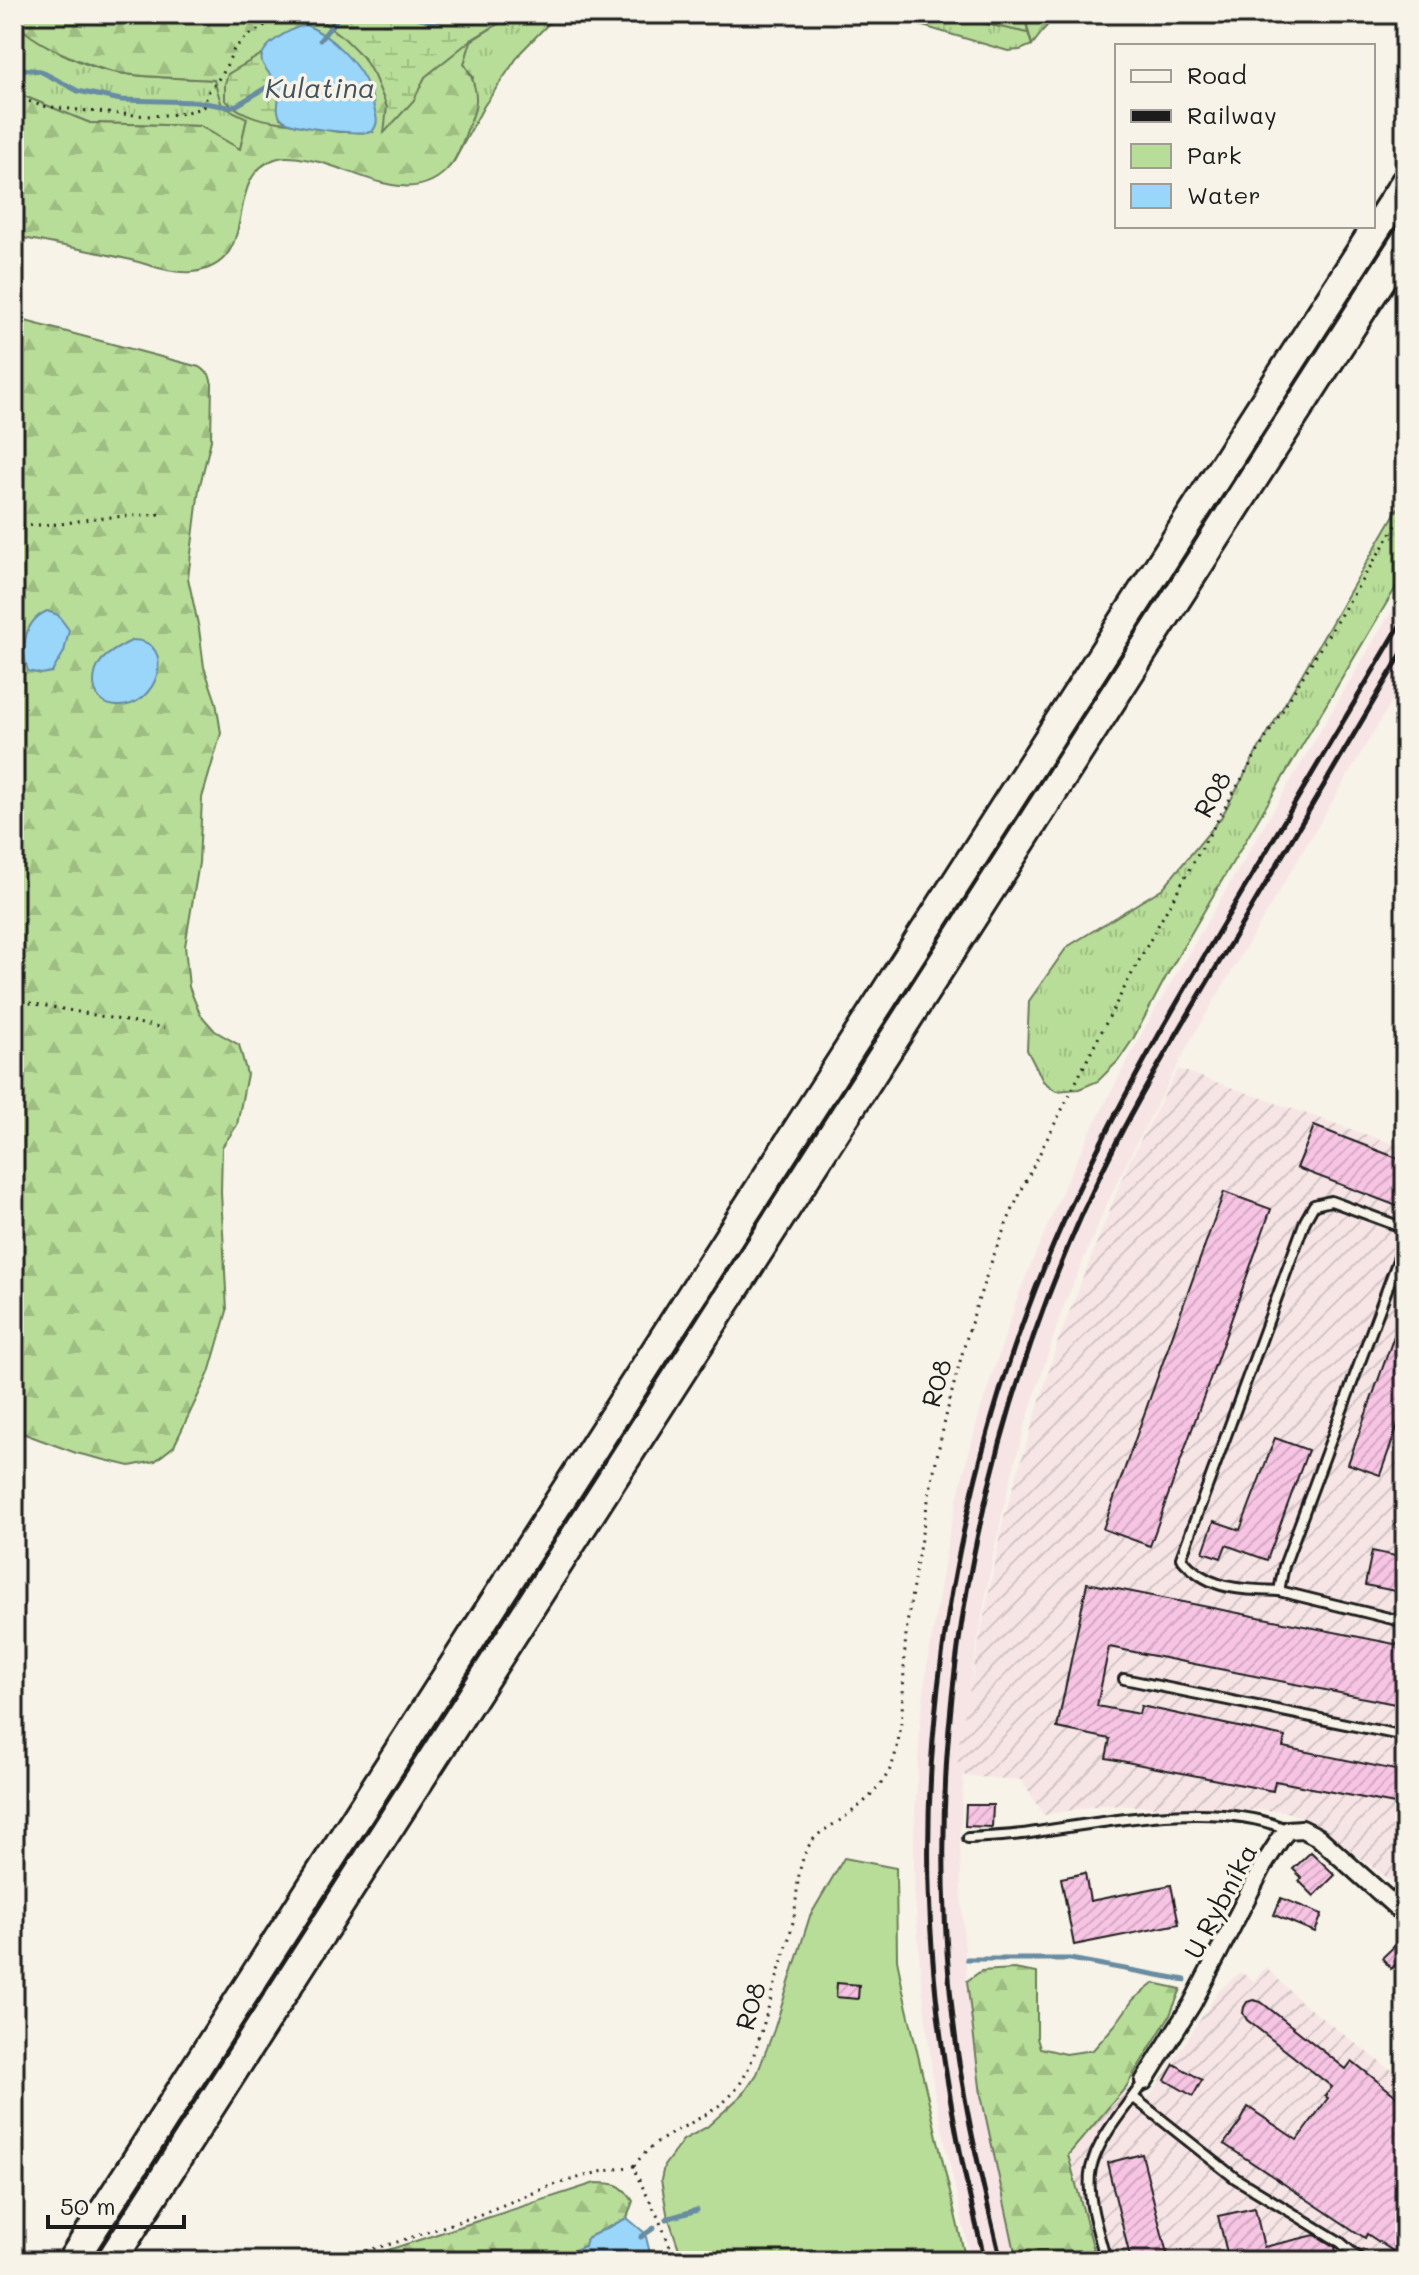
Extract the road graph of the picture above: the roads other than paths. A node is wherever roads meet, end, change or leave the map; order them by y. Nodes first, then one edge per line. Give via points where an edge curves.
1 (1405, 183) edge
2 (1405, 242) edge
3 (1405, 1230) edge
4 (1405, 1241) edge
5 (1279, 1591) junction
6 (1405, 1622) edge
7 (1124, 1679) dead end
8 (1405, 1736) edge
9 (1288, 1830) junction
10 (968, 1838) dead end
11 (1405, 1915) edge
12 (1144, 2081) joint
13 (1133, 2097) junction
14 (193, 2134) junction
15 (72, 2261) edge
16 (111, 2261) edge
17 (121, 2261) edge
18 (1106, 2261) edge
19 (1362, 2261) edge

1 - 15 highway
2 - 14 highway
3 - 5 lane via 1331,1201 1314,1205 1181,1558 1212,1583
4 - 5 lane
5 - 6 lane
7 - 8 lane
9 - 10 lane via 1247,1819 1167,1816
9 - 11 street, U Rybníka via 1302,1829 1318,1837
9 - 12 street, U Rybníka
12 - 13 lane
13 - 18 lane via 1098,2147 1090,2171 1092,2213
13 - 19 lane via 1235,2178
14 - 16 highway
14 - 17 highway

